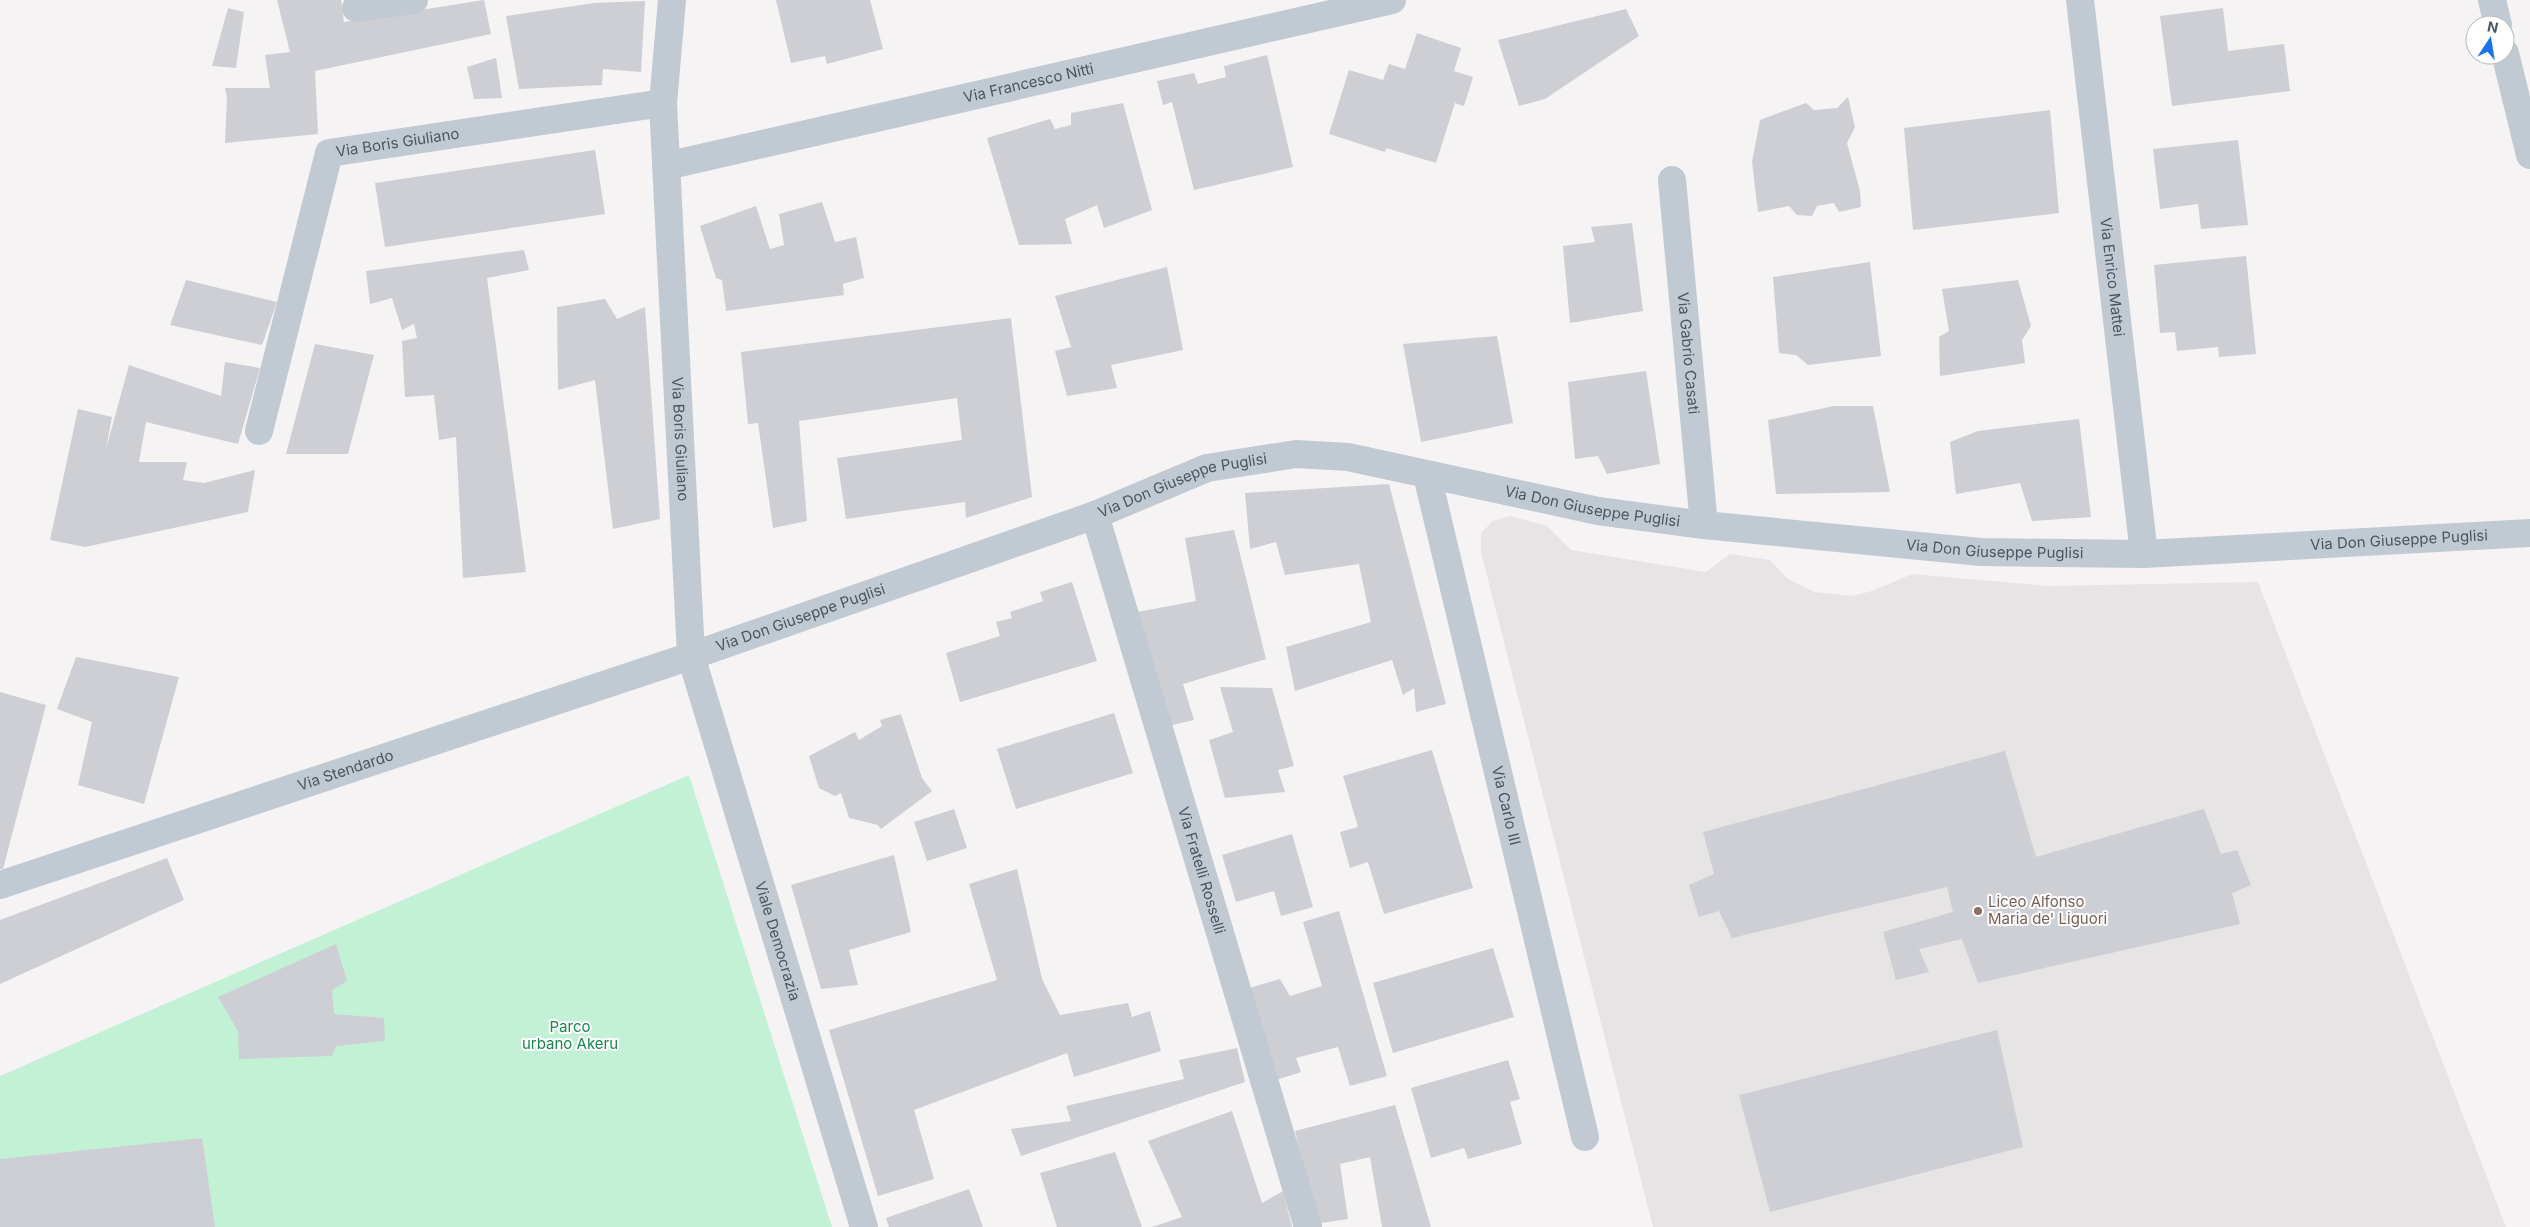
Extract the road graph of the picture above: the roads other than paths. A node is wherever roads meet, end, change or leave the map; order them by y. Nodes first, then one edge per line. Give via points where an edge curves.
1 (414, 0) edge
2 (672, 0) edge
3 (1392, 0) edge
4 (2080, 0) edge
5 (2492, 0) edge
6 (356, 8) dead end
7 (2496, 15) edge
8 (2508, 65) edge
9 (663, 104) junction
10 (2530, 155) edge
11 (666, 166) junction
12 (1672, 180) dead end
13 (259, 431) dead end
14 (1427, 475) junction
15 (1095, 515) junction
16 (1704, 525) junction
17 (2530, 534) edge
18 (2144, 554) junction
19 (691, 656) junction
20 (0, 885) edge
21 (1585, 1137) dead end
22 (864, 1227) edge
23 (1308, 1227) edge

1 - 6 street
2 - 9 street, Via Boris Giuliano
3 - 11 street, Via Francesco Nitti
4 - 18 street, Via Enrico Mattei
5 - 7 street
8 - 10 street
9 - 11 street, Via Boris Giuliano
9 - 13 street, Via Boris Giuliano via 329,153
11 - 19 street, Via Boris Giuliano
12 - 16 street, Via Gabrio Casati
14 - 15 street, Via Don Giuseppe Puglisi via 1348,456 1296,454 1207,468
14 - 16 street, Via Don Giuseppe Puglisi via 1598,511
14 - 21 street, Via Carlo III
15 - 19 street, Via Don Giuseppe Puglisi
15 - 23 street, Via Fratelli Rosselli
16 - 18 street, Via Don Giuseppe Puglisi via 1981,552
17 - 18 street, Via Don Giuseppe Puglisi
19 - 20 street, Via Stendardo
19 - 22 street, Viale Democrazia

